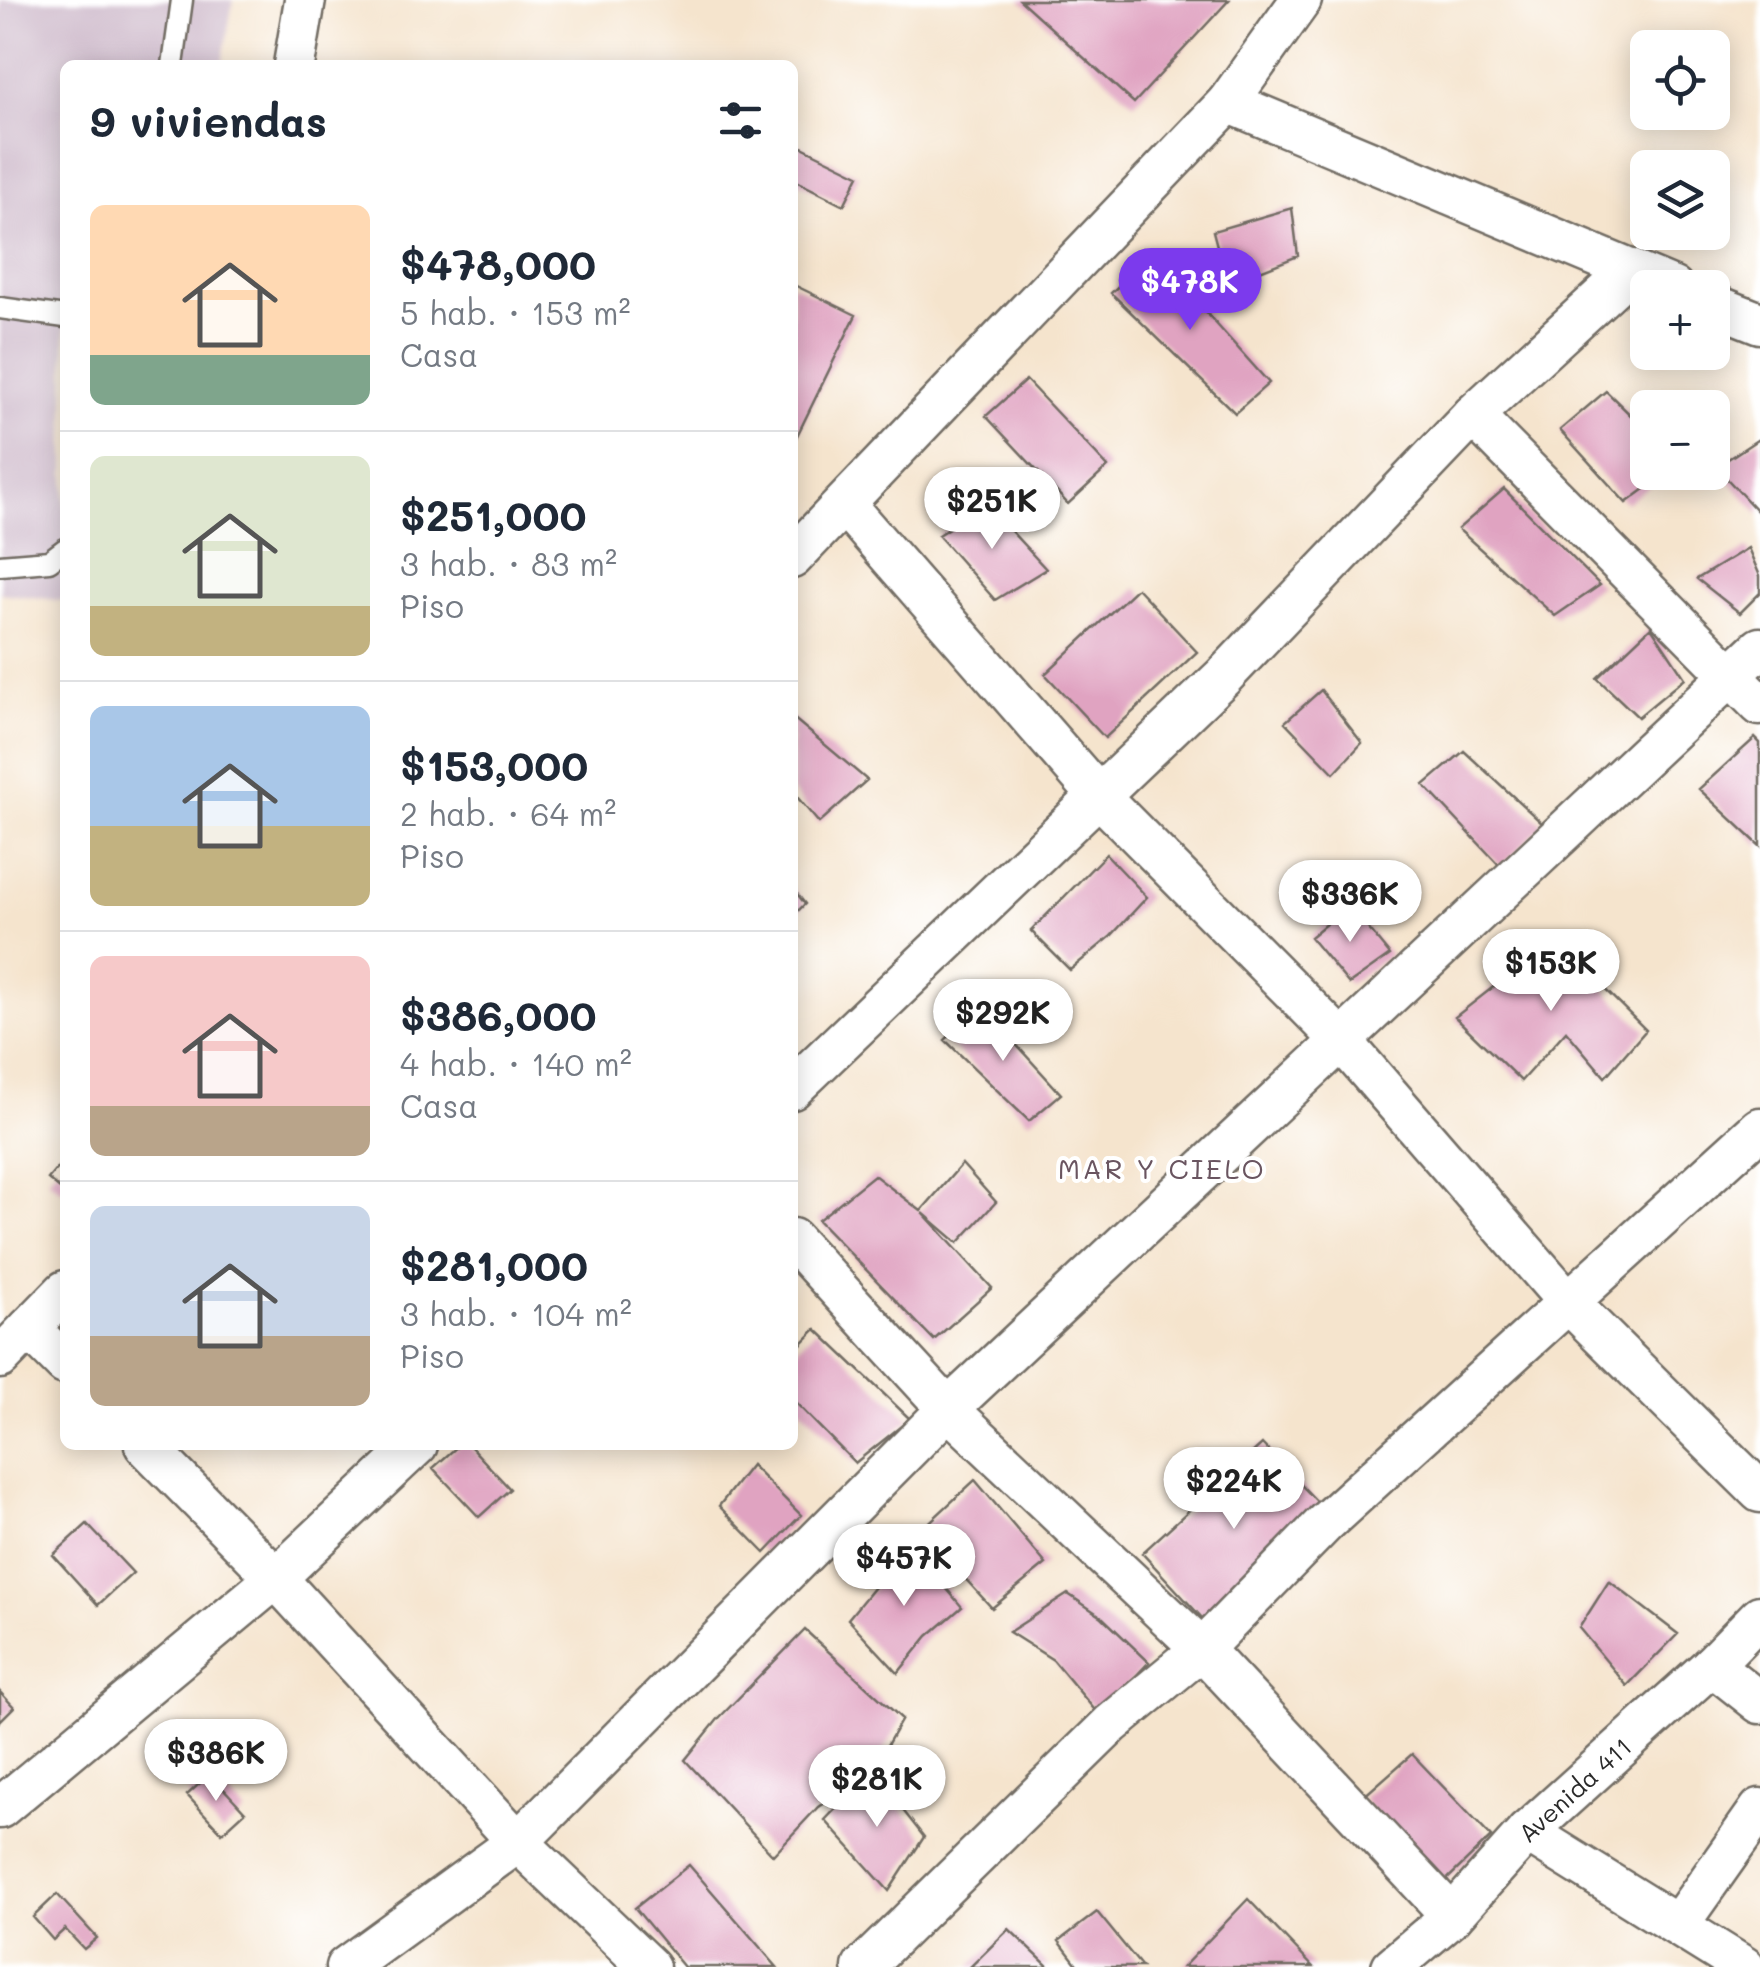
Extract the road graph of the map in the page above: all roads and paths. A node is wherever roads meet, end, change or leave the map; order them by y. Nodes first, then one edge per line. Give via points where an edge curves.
1 (182, 0) edge
2 (305, 0) edge
3 (1301, 0) edge
4 (174, 60) edge
5 (295, 60) edge
6 (1228, 102) junction
7 (1632, 270) edge
8 (1630, 272) edge
9 (0, 308) edge
10 (1730, 311) edge
11 (60, 316) edge
12 (1760, 323) edge
13 (1473, 415) junction
14 (845, 505) junction
15 (798, 552) edge
16 (60, 553) edge
17 (0, 564) edge
18 (1746, 662) edge
19 (1760, 705) edge
20 (1098, 794) junction
21 (1341, 1040) junction
22 (798, 1083) edge
23 (1760, 1128) edge
24 (798, 1246) edge
25 (60, 1296) edge
26 (1568, 1302) junction
27 (29, 1328) junction
28 (0, 1358) edge
29 (60, 1359) edge
30 (948, 1408) junction
31 (149, 1450) edge
32 (412, 1450) edge
33 (1760, 1492) edge
34 (276, 1578) junction
35 (1760, 1616) edge
36 (1202, 1649) junction
37 (1712, 1665) junction
38 (1760, 1703) edge
39 (0, 1808) edge
40 (1760, 1809) edge
41 (1527, 1832) junction
42 (518, 1842) junction
43 (1452, 1916) junction
44 (1678, 1924) junction
45 (346, 1967) edge
46 (649, 1967) edge
47 (863, 1967) edge
48 (1392, 1967) edge
49 (1744, 1967) edge

1 - 4 lane
2 - 5 street
3 - 6 street
6 - 7 street
6 - 14 street
8 - 13 street
9 - 11 lane
10 - 12 street
13 - 18 street
13 - 20 street via 1223,676
14 - 15 street
14 - 20 street
16 - 17 lane via 49,561
18 - 19 street
18 - 21 street
20 - 21 street
20 - 22 street
21 - 26 street
21 - 30 street
23 - 26 street
24 - 30 street
25 - 27 street
26 - 33 street
26 - 36 street via 1325,1523
27 - 28 street
27 - 29 street
30 - 36 street
30 - 42 street
31 - 34 street
32 - 34 street
34 - 39 street
34 - 42 street
35 - 37 street, Avenida 411
36 - 43 street
36 - 47 street via 1111,1724
37 - 38 street
37 - 41 street, Avenida 411
40 - 44 street
41 - 43 street, Avenida 411
41 - 44 street
42 - 45 street
42 - 46 street
43 - 48 street, Avenida 411
44 - 49 street

